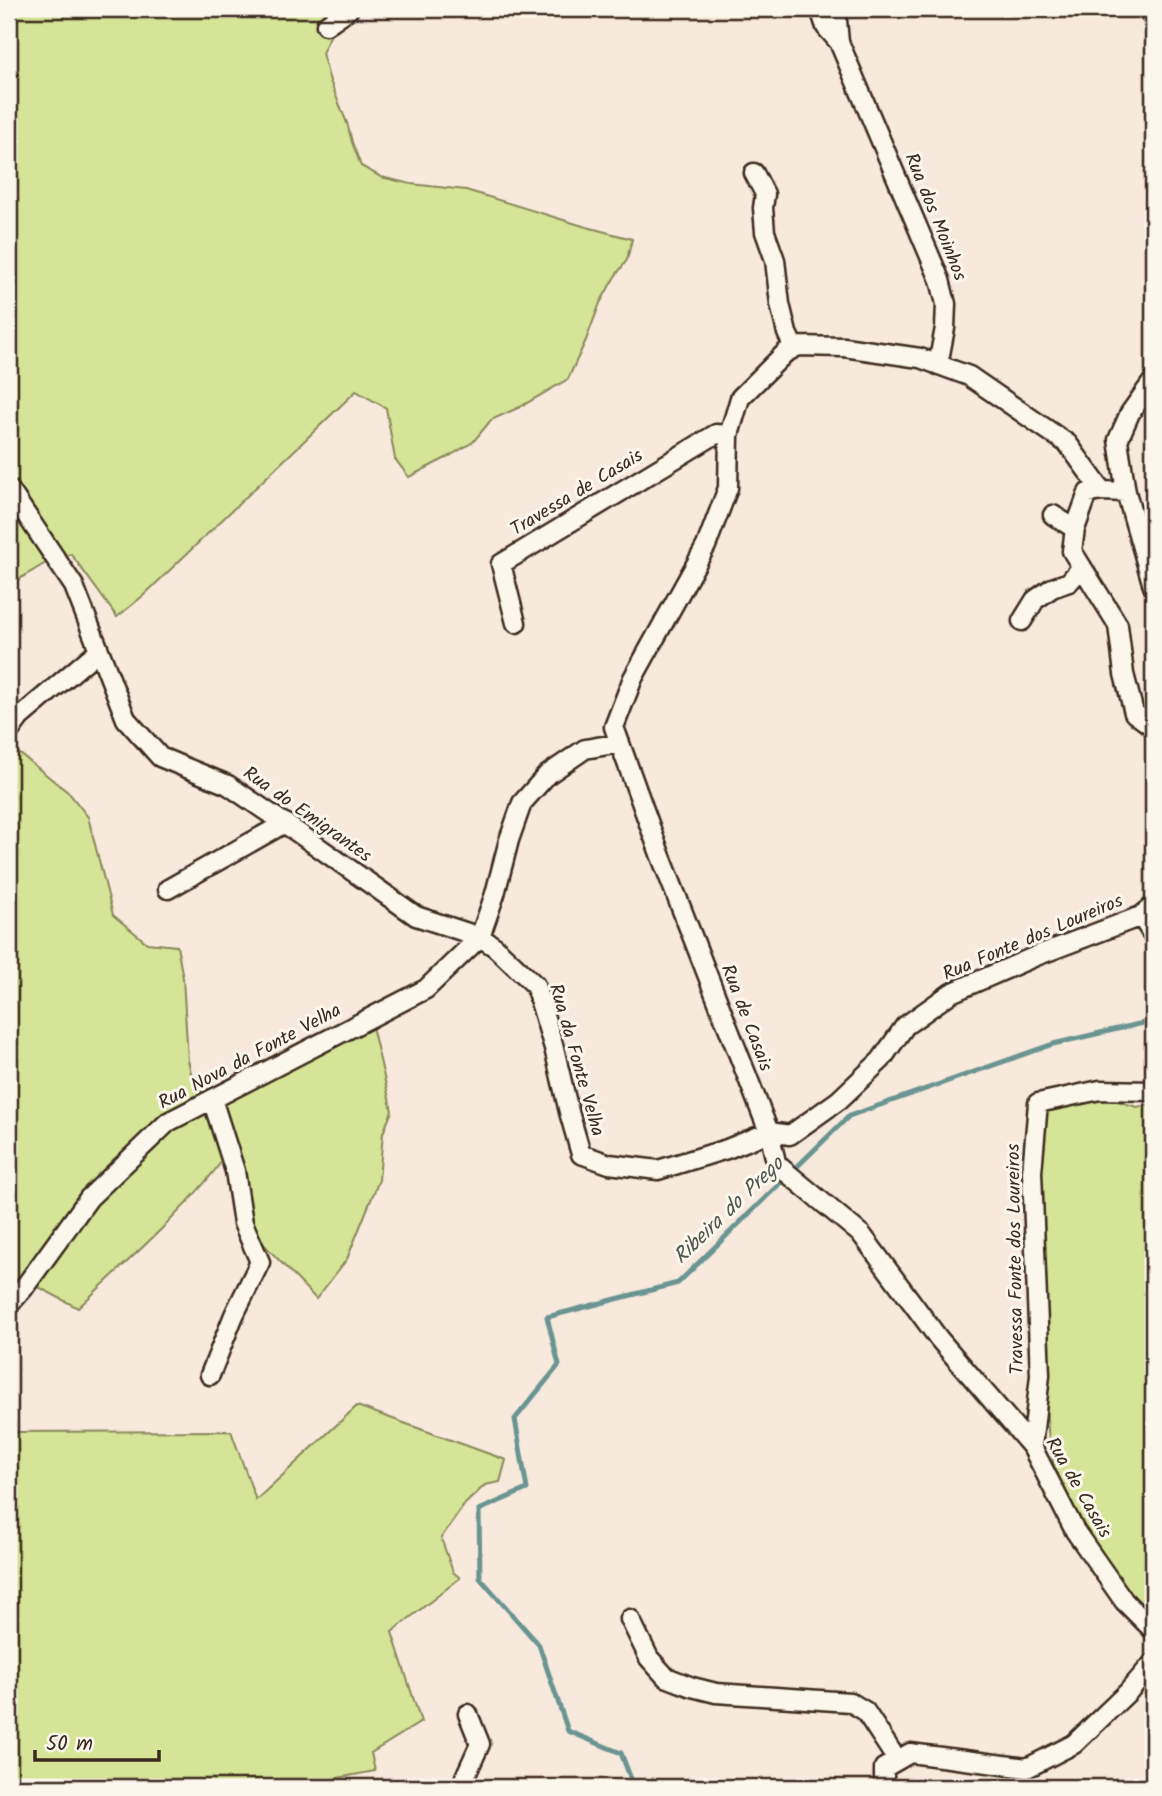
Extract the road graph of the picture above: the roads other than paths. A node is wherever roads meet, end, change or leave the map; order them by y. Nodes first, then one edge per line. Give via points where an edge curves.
1 (349, 9) edge
2 (820, 9) edge
3 (836, 9) edge
4 (1149, 9) edge
5 (1153, 19) edge
6 (326, 25) dead end
7 (839, 42) junction
8 (754, 173) dead end
9 (794, 348) junction
10 (938, 365) junction
11 (1153, 381) edge
12 (729, 435) junction
13 (9, 489) edge
14 (1101, 491) junction
15 (1126, 492) junction
16 (1053, 515) dead end
17 (1075, 529) junction
18 (1082, 566) junction
19 (1153, 586) edge
20 (1022, 621) dead end
21 (516, 624) dead end
22 (99, 650) junction
23 (15, 714) edge
24 (1153, 727) edge
25 (9, 732) edge
26 (620, 743) junction
27 (285, 823) junction
28 (168, 889) dead end
29 (1147, 911) edge
30 (1153, 934) edge
31 (480, 937) junction
32 (1153, 1091) edge
33 (212, 1099) junction
34 (769, 1132) junction
35 (9, 1305) edge
36 (211, 1375) dead end
37 (1032, 1447) junction
38 (630, 1619) dead end
39 (1153, 1630) edge
40 (1153, 1663) edge
41 (468, 1714) dead end
42 (897, 1760) junction
43 (462, 1787) edge
44 (884, 1787) edge

1 - 6 street
2 - 7 street via 826,27
3 - 7 street, Rua dos Moinhos
4 - 5 street
7 - 10 street, Rua dos Moinhos via 940,280 946,304
8 - 9 street via 765,194 765,232
9 - 10 street via 844,347
9 - 12 street, Rua de Casais via 740,398
10 - 14 street via 969,376 1068,444
11 - 15 street via 1118,440
12 - 21 street, Travessa de Casais via 716,434 501,564
12 - 26 street, Rua de Casais via 728,488 706,546 633,678 614,727
13 - 22 street, Rua do Emigrantes via 74,586
14 - 15 street
14 - 17 street via 1088,493
15 - 19 street
16 - 17 street
17 - 18 street via 1072,551
18 - 20 street via 1069,582 1035,600
18 - 24 street via 1118,625 1134,713
22 - 23 street
22 - 27 street, Rua do Emigrantes via 126,719 160,757 228,785
23 - 25 street
26 - 31 street via 584,749 547,775 522,803
26 - 34 street, Rua de Casais
27 - 28 street
27 - 31 street, Rua do Emigrantes via 416,916
29 - 30 street
29 - 34 street, Rua Fonte dos Loureiros via 951,993 905,1026 881,1060 839,1100 790,1135
31 - 33 street, Rua Nova da Fonte Velha via 426,989
31 - 34 street, Rua da Fonte Velha via 535,985 581,1154 609,1164 658,1170
32 - 37 street, Travessa Fonte dos Loureiros via 1100,1090 1038,1103 1032,1172 1040,1375
33 - 35 street, Rua Nova da Fonte Velha via 168,1122 89,1198
33 - 36 street via 235,1171 243,1223 260,1262
34 - 37 street, Rua de Casais via 780,1167 862,1235 939,1339
37 - 39 street, Rua de Casais via 1075,1531 1124,1601
38 - 42 street via 649,1658 666,1677 716,1693 850,1702 865,1711
40 - 42 street via 1074,1744 1027,1768 910,1753
41 - 43 street via 480,1744
42 - 44 street via 884,1768

